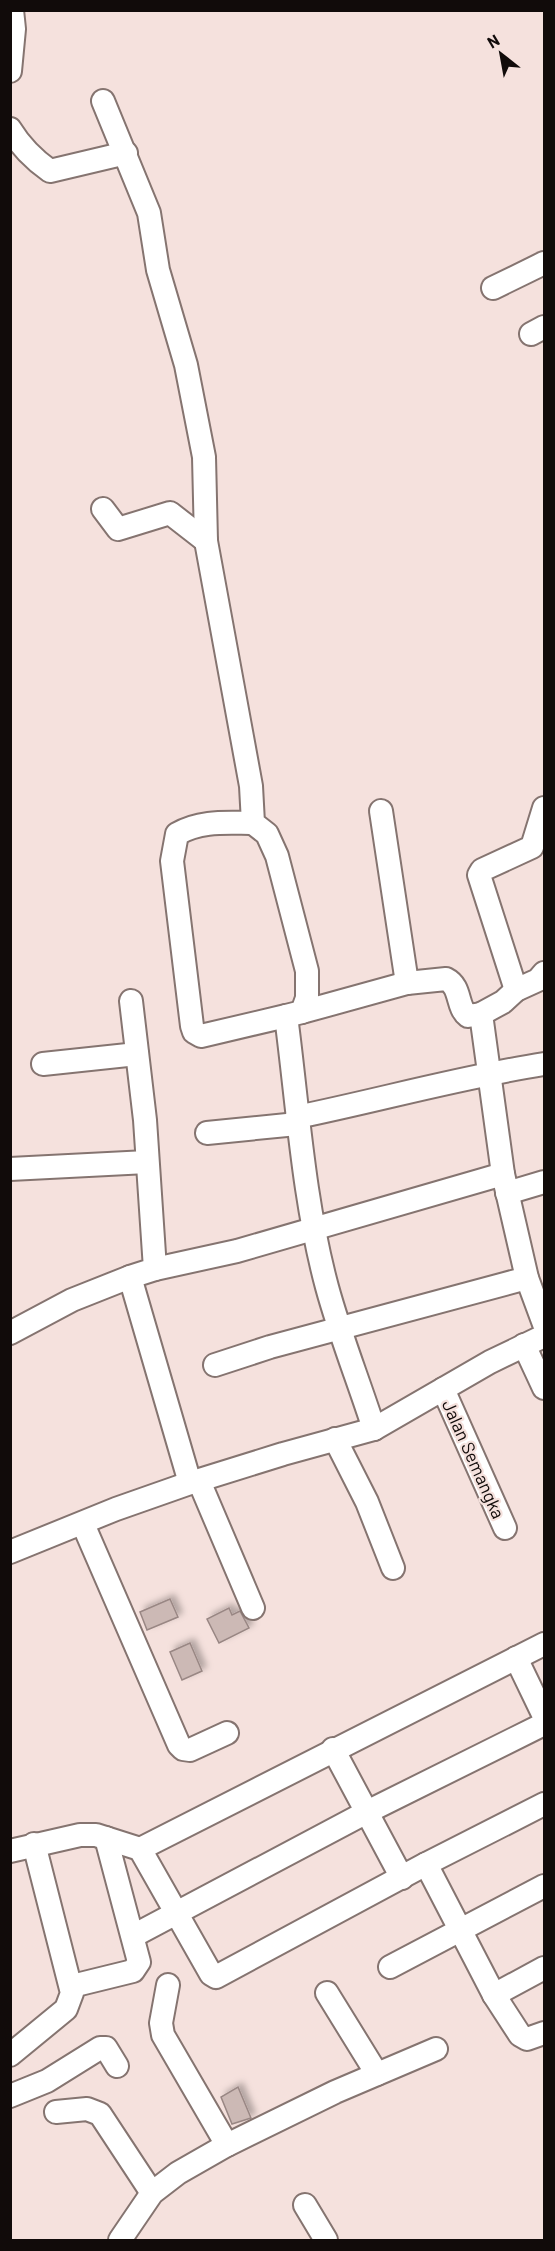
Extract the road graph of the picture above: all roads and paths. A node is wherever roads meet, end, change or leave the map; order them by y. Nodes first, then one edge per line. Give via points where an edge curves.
1 (12, 10) edge
2 (10, 71) edge
3 (104, 101) dead end
4 (10, 129) edge
5 (126, 153) junction
6 (544, 263) edge
7 (493, 288) dead end
8 (103, 509) dead end
9 (206, 541) junction
10 (544, 808) edge
11 (381, 811) dead end
12 (254, 823) junction
13 (544, 973) edge
14 (408, 983) junction
15 (516, 990) junction
16 (130, 1001) dead end
17 (294, 1014) junction
18 (481, 1014) junction
19 (137, 1054) junction
20 (43, 1064) dead end
21 (544, 1064) edge
22 (489, 1073) junction
23 (297, 1120) junction
24 (207, 1133) dead end
25 (147, 1162) junction
26 (10, 1169) edge
27 (544, 1182) edge
28 (505, 1184) junction
29 (314, 1227) junction
30 (155, 1269) junction
31 (130, 1277) junction
32 (527, 1278) junction
33 (544, 1324) edge
34 (341, 1328) junction
35 (10, 1333) edge
36 (534, 1340) edge
37 (215, 1365) dead end
38 (544, 1388) edge
39 (443, 1389) junction
40 (374, 1429) junction
41 (335, 1439) junction
42 (194, 1482) junction
43 (83, 1524) junction
44 (506, 1528) dead end
45 (10, 1552) edge
46 (393, 1568) dead end
47 (253, 1608) dead end
48 (544, 1644) edge
49 (516, 1658) junction
50 (544, 1716) edge
51 (544, 1724) edge
52 (227, 1733) dead end
53 (333, 1749) junction
54 (544, 1804) edge
55 (365, 1813) junction
56 (106, 1838) junction
57 (34, 1844) junction
58 (140, 1849) junction
59 (10, 1851) edge
60 (426, 1864) junction
61 (402, 1878) junction
62 (544, 1886) edge
63 (178, 1913) junction
64 (459, 1929) junction
65 (133, 1936) junction
66 (390, 1967) dead end
67 (544, 1968) edge
68 (168, 1985) dead end
69 (72, 1986) junction
70 (327, 1994) dead end
71 (494, 1995) junction
72 (544, 2033) edge
73 (436, 2049) dead end
74 (10, 2055) edge
75 (117, 2066) dead end
76 (377, 2074) junction
77 (14, 2086) edge
78 (56, 2112) dead end
79 (227, 2145) junction
80 (152, 2193) junction
81 (305, 2205) dead end
82 (120, 2241) edge
83 (326, 2241) edge

1 - 2 street
3 - 5 street
4 - 5 street via 33,159 50,171
5 - 9 street via 149,213 158,270 186,365 204,457
6 - 7 street
8 - 9 street via 118,529 170,513
9 - 12 street via 249,775
10 - 15 street via 532,847 482,870 479,875
11 - 14 street
12 - 17 street via 267,834 277,856 307,971 307,998
12 - 17 street via 211,822 189,827 177,834 173,846 192,1026 201,1036
13 - 15 street
14 - 17 street
14 - 18 street via 446,979 456,988 464,1014
15 - 18 street
16 - 19 street
17 - 23 street
18 - 22 street
19 - 20 street
19 - 25 street
21 - 22 street
22 - 23 street
22 - 28 street
23 - 24 street
23 - 29 street
25 - 26 street
25 - 30 street
27 - 28 street
28 - 29 street
28 - 32 street
29 - 30 street via 237,1251
29 - 34 street
30 - 31 street
31 - 35 street via 72,1300
31 - 42 street
32 - 33 street
32 - 34 street
34 - 37 street
34 - 40 street
36 - 38 street
36 - 39 street
39 - 40 street
39 - 44 street, Jalan Semangka
40 - 41 street
41 - 42 street
41 - 46 street via 367,1502
42 - 43 street
42 - 47 street
43 - 45 street
43 - 52 street via 179,1745 190,1750
48 - 49 street
49 - 50 street
49 - 53 street
51 - 55 street
53 - 55 street
53 - 58 street
54 - 60 street
55 - 61 street
55 - 63 street
56 - 57 street via 80,1835
56 - 58 street
56 - 65 street
57 - 59 street
57 - 69 street
58 - 63 street
60 - 61 street
60 - 64 street
61 - 63 street via 216,1977
62 - 64 street
63 - 65 street
64 - 66 street
64 - 71 street
65 - 69 street via 137,1967
67 - 71 street
68 - 79 street via 161,2023 163,2035
69 - 74 street via 66,2009
70 - 76 street
71 - 72 street via 520,2035 527,2039
73 - 76 street
75 - 77 street via 111,2052 100,2048 47,2081
76 - 79 street
78 - 80 street via 87,2109 100,2114
79 - 80 street
80 - 82 street
81 - 83 street

